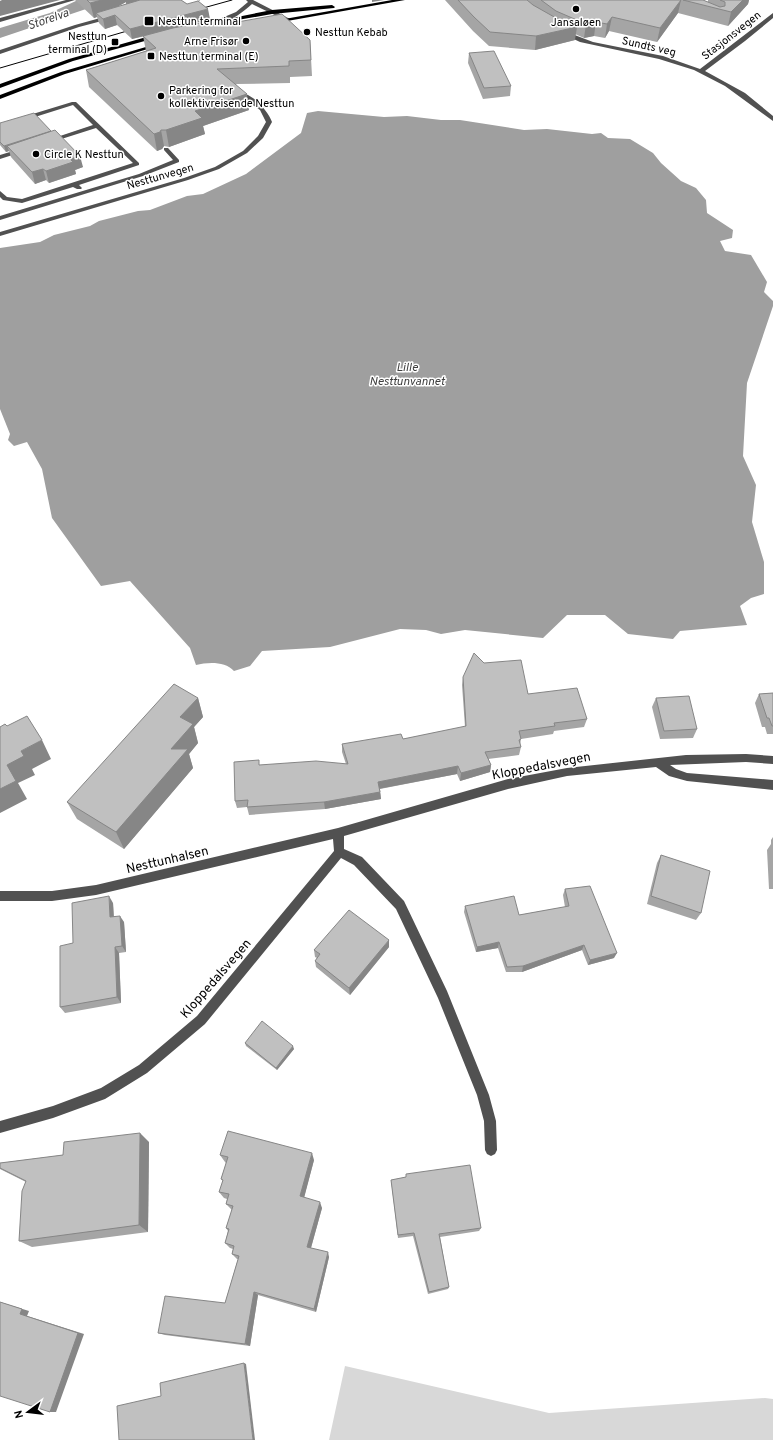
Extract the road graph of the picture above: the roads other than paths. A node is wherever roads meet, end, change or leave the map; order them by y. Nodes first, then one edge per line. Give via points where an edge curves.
1 (72, 0) edge
2 (402, 0) edge
3 (250, 1) edge
4 (358, 7) junction
5 (272, 12) junction
6 (113, 13) edge
7 (773, 15) edge
8 (0, 20) edge
9 (287, 20) junction
10 (219, 21) junction
11 (272, 22) edge
12 (206, 24) edge
13 (556, 30) edge
14 (166, 34) edge
15 (166, 43) edge
16 (0, 52) edge
17 (701, 71) junction
18 (0, 86) edge
19 (241, 94) edge
20 (0, 97) edge
21 (773, 119) edge
22 (0, 126) edge
23 (97, 126) junction
24 (45, 142) edge
25 (30, 147) edge
26 (166, 149) edge
27 (0, 157) edge
28 (74, 184) junction
29 (0, 193) edge
30 (83, 193) junction
31 (0, 218) edge
32 (0, 234) edge
33 (773, 760) edge
34 (658, 762) junction
35 (773, 785) edge
36 (338, 833) junction
37 (339, 852) junction
38 (0, 896) edge
39 (0, 1127) edge
40 (491, 1150) dead end

1 - 8 street
2 - 4 main road
3 - 5 street
3 - 10 street via 238,13
4 - 5 main road
4 - 9 main road
5 - 9 street
5 - 10 main road
6 - 16 street
7 - 17 street, Stasjonsvegen
9 - 11 main road
10 - 12 main road
13 - 17 street, Sundts veg via 587,42 658,57
14 - 18 main road via 71,60
15 - 20 main road via 63,73
17 - 21 street, Sundts veg via 743,94
19 - 32 street, Nesttunvegen via 260,106 267,114 269,122 261,137 245,152 217,168 186,179
22 - 23 street via 74,102
23 - 24 street
23 - 28 street via 137,164
25 - 27 street
26 - 30 street via 177,161
28 - 29 street via 22,201 5,199
28 - 30 street
30 - 31 street
33 - 34 street, Kloppedalsvegen via 731,758
34 - 35 street via 673,773 687,777
34 - 36 street, Kloppedalsvegen via 567,772 508,784
36 - 37 street
36 - 38 street, Nesttunhalsen via 96,890 52,896
37 - 39 street, Kloppedalsvegen via 201,1020 143,1069 106,1093
37 - 40 street via 358,861 400,905 444,995 483,1095 490,1121

